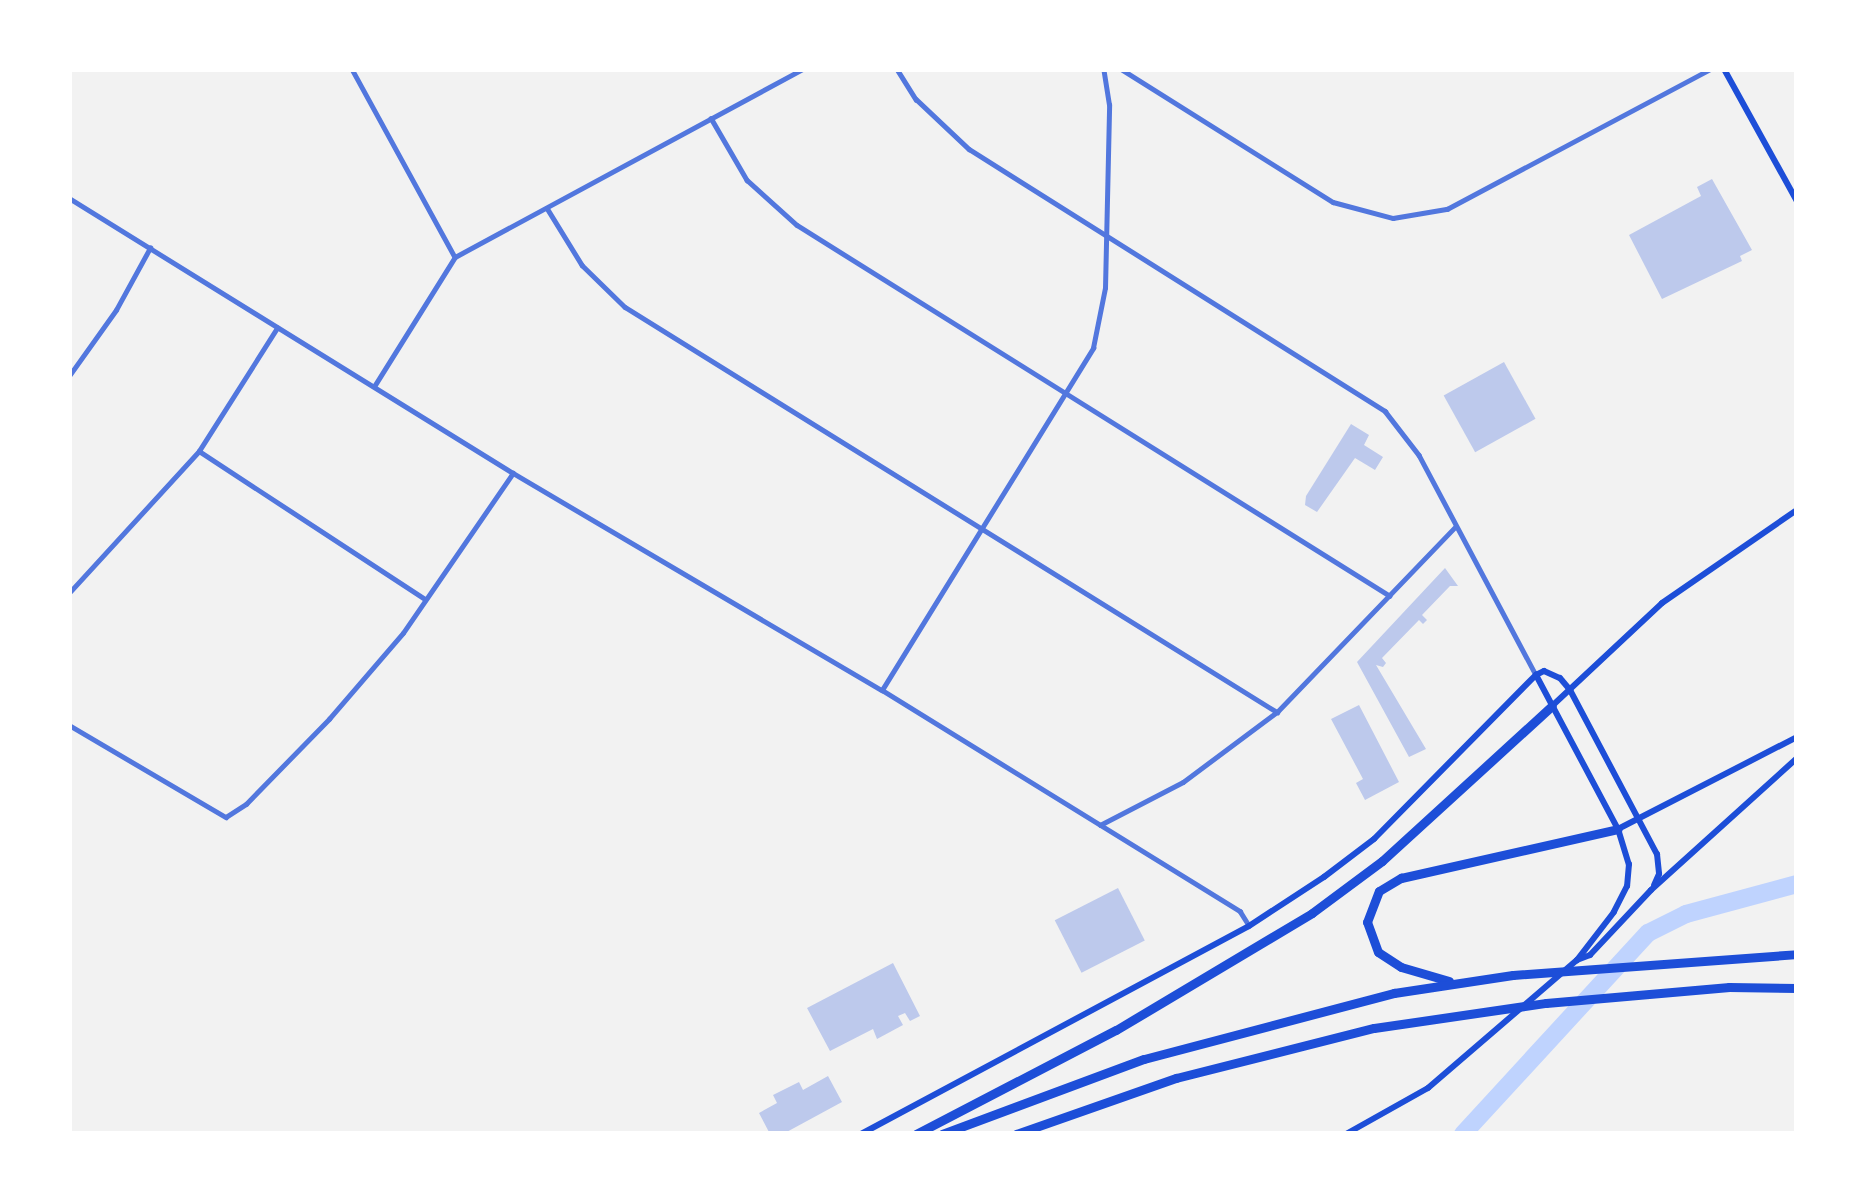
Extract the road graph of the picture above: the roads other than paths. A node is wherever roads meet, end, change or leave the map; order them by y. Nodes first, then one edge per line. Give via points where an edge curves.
1 (352, 69) edge
2 (802, 69) edge
3 (897, 69) edge
4 (1103, 69) edge
5 (1121, 69) edge
6 (1710, 69) edge
7 (1724, 69) edge
8 (711, 118) junction
9 (1797, 178) edge
10 (1787, 184) junction
11 (69, 198) edge
12 (1797, 201) edge
13 (547, 208) junction
14 (1106, 232) junction
15 (150, 248) junction
16 (455, 257) junction
17 (277, 328) junction
18 (69, 376) edge
19 (375, 385) junction
20 (1067, 392) junction
21 (199, 452) junction
22 (513, 472) junction
23 (1797, 510) edge
24 (985, 526) junction
25 (1455, 526) junction
26 (69, 593) edge
27 (1390, 596) junction
28 (428, 600) junction
29 (1536, 675) junction
30 (882, 690) junction
31 (1570, 690) junction
32 (1552, 706) junction
33 (1277, 712) junction
34 (69, 725) edge
35 (1797, 737) edge
36 (1797, 758) edge
37 (1640, 818) junction
38 (1100, 825) junction
39 (1618, 829) junction
40 (1651, 890) junction
41 (1249, 926) junction
42 (1797, 954) edge
43 (1577, 960) junction
44 (1454, 982) junction
45 (1797, 988) edge
46 (861, 1134) edge
47 (916, 1134) edge
48 (942, 1134) edge
49 (1016, 1134) edge
50 (1346, 1134) edge

1 - 16 street
2 - 8 street
3 - 14 street via 969,149
4 - 14 street
5 - 6 street via 1333,202 1393,218 1447,209
7 - 10 main road
8 - 13 street
8 - 20 street via 747,180 797,226
9 - 10 street
10 - 12 main road
11 - 15 street
13 - 16 street
13 - 24 street via 581,265 625,307
14 - 20 street via 1102,320
14 - 25 street via 1385,411 1419,454
15 - 17 street
15 - 18 street
16 - 19 street
17 - 19 street
17 - 21 street
19 - 22 street
20 - 24 street
20 - 27 street
21 - 26 street
21 - 28 street
22 - 28 street
22 - 30 street
23 - 31 main road via 1662,603
24 - 30 street
24 - 33 street
25 - 27 street
25 - 29 street
27 - 33 street
28 - 34 street via 329,719 226,817
29 - 31 main road via 1560,678
29 - 32 main road
29 - 41 main road via 1374,839
30 - 38 street
31 - 32 main road
31 - 37 main road
32 - 39 main road
32 - 47 highway via 1382,861 1312,913 1116,1030
33 - 38 street via 1183,782
35 - 37 main road
36 - 40 main road
37 - 39 main road
37 - 40 main road via 1660,863
38 - 41 street via 1240,911
39 - 43 main road via 1627,886
39 - 44 highway via 1401,878 1379,890 1367,922 1378,952
40 - 43 main road
41 - 46 main road
42 - 44 highway
43 - 50 main road via 1428,1088
44 - 48 highway via 1219,1036
45 - 49 highway via 1479,1010 1269,1052

